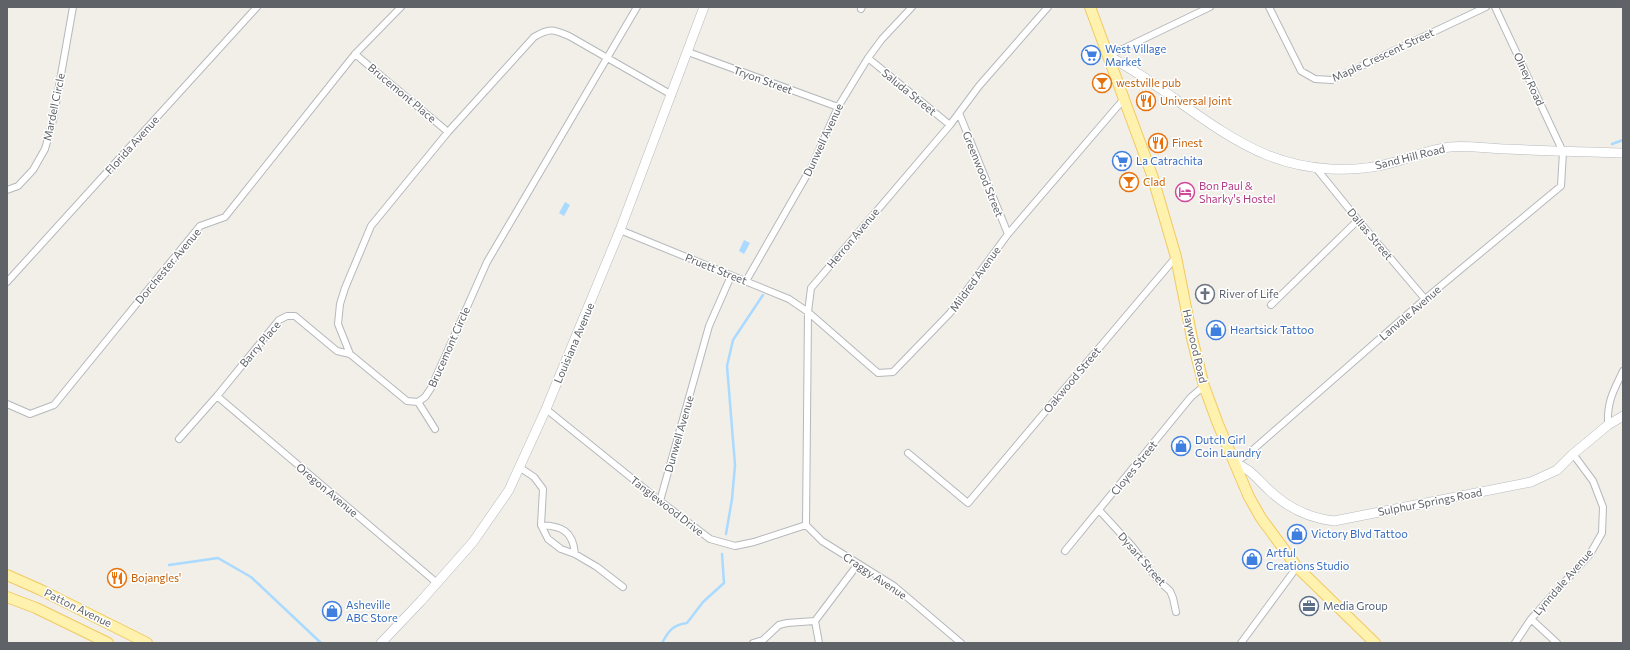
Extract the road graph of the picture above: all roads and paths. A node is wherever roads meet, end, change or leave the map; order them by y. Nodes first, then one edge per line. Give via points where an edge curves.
1 (73, 7) edge
2 (401, 7) edge
3 (637, 7) edge
4 (704, 7) edge
5 (912, 7) edge
6 (1048, 7) edge
7 (1090, 7) edge
8 (1210, 7) edge
9 (1269, 7) edge
10 (1486, 7) edge
11 (1496, 7) edge
12 (252, 8) edge
13 (688, 52) junction
14 (355, 54) junction
15 (1108, 56) junction
16 (607, 58) junction
17 (868, 58) junction
18 (672, 94) junction
19 (1123, 100) junction
20 (838, 107) junction
21 (959, 113) junction
22 (950, 125) junction
23 (448, 132) junction
24 (1563, 152) junction
25 (1623, 153) edge
26 (1316, 168) junction
27 (7, 190) edge
28 (1358, 220) junction
29 (620, 230) junction
30 (1008, 234) junction
31 (1176, 257) junction
32 (731, 276) junction
33 (746, 281) junction
34 (7, 282) edge
35 (1425, 300) junction
36 (1271, 304) dead end
37 (808, 312) junction
38 (350, 354) junction
39 (1623, 371) edge
40 (1204, 386) junction
41 (217, 396) junction
42 (418, 402) junction
43 (7, 404) edge
44 (546, 409) junction
45 (1623, 416) edge
46 (1608, 425) junction
47 (435, 429) dead end
48 (179, 439) dead end
49 (908, 453) dead end
50 (1573, 454) junction
51 (1234, 463) junction
52 (520, 467) junction
53 (660, 501) junction
54 (1099, 510) junction
55 (541, 525) junction
56 (806, 525) junction
57 (1065, 551) dead end
58 (575, 554) junction
59 (858, 564) junction
60 (1297, 567) junction
61 (7, 575) edge
62 (437, 583) junction
63 (623, 587) dead end
64 (7, 597) edge
65 (1176, 612) dead end
66 (1532, 619) junction
67 (815, 621) junction
68 (108, 643) edge
69 (147, 643) edge
70 (381, 643) edge
71 (753, 643) edge
72 (819, 643) edge
73 (961, 643) edge
74 (1241, 643) edge
75 (1375, 643) edge
76 (1514, 643) edge
77 (1557, 643) edge

1 - 27 street, Mardell Circle via 53,120 45,149 33,170 18,186
2 - 14 street, Dorchester Avenue
3 - 16 street, Brucemont Circle
4 - 13 street, Louisiana Avenue
5 - 17 street, Dunwell Avenue
6 - 21 street, Herron Avenue
7 - 15 main road, Haywood Road
8 - 15 street
9 - 10 street, Maple Crescent Street via 1301,71 1315,79 1332,80
11 - 24 street, Olney Road
12 - 34 street, Florida Avenue
13 - 18 street, Louisiana Avenue
13 - 20 street, Tryon Street
14 - 23 street, Brucemont Place
14 - 43 street, Dorchester Avenue via 225,217 200,226 54,405 30,414
15 - 19 main road, Haywood Road
15 - 26 street, Sand Hill Road via 1133,69 1227,135 1249,147 1268,156
16 - 18 street
16 - 23 street via 556,30 545,30 534,36
16 - 42 street, Brucemont Circle via 487,262 431,388
17 - 20 street, Dunwell Avenue
17 - 22 street, Saluda Street
18 - 29 street, Louisiana Avenue
19 - 30 street, Mildred Avenue
19 - 31 main road, Haywood Road via 1152,174
20 - 33 street, Dunwell Avenue via 812,166
21 - 22 street, Herron Avenue
21 - 30 street, Greenwood Street
22 - 37 street, Herron Avenue via 811,288
23 - 38 street via 371,226 344,288 340,304 338,324
24 - 25 street, Sand Hill Road
24 - 26 street, Sand Hill Road via 1451,147 1376,166
24 - 35 street, Lanvale Avenue via 1561,186
26 - 28 street, Dallas Street
28 - 35 street, Dallas Street
28 - 36 street
29 - 32 street, Pruett Street
29 - 44 street, Louisiana Avenue
30 - 37 street, Mildred Avenue via 950,313 893,372 878,373
31 - 40 main road, Haywood Road
31 - 49 street, Oakwood Street via 968,503
32 - 33 street, Pruett Street
32 - 53 street, Dunwell Avenue via 709,326
33 - 37 street, Pruett Street via 789,299
35 - 51 street, Lanvale Avenue via 1248,454
37 - 56 street, Herron Avenue
38 - 41 street, Barry Place via 337,351 295,316 287,316 279,320
38 - 42 street via 407,401
39 - 46 street via 1610,398
40 - 51 main road, Haywood Road
40 - 54 street, Cloyes Street via 1191,397
41 - 48 street, Barry Place
41 - 62 street, Oregon Avenue
42 - 47 street
44 - 52 street, Louisiana Avenue
44 - 53 street, Tanglewood Drive
45 - 46 street, Sulphur Springs Road
46 - 50 street, Sulphur Springs Road
50 - 51 street, Sulphur Springs Road via 1557,470 1531,482 1334,521 1302,513 1269,491 1246,468
50 - 66 street, Lynndale Avenue via 1593,481 1603,507 1602,533 1590,554
51 - 60 main road, Haywood Road via 1261,518
52 - 55 street via 534,476 543,489
52 - 62 street, Louisiana Avenue via 509,490 485,526
53 - 56 street, Tanglewood Drive via 710,540 735,546
54 - 57 street, Cloyes Street
54 - 65 street, Dysart Street via 1170,591
55 - 58 street via 548,539 561,549
55 - 58 street via 563,529 570,536
56 - 59 street, Craggy Avenue via 822,541
58 - 63 street
59 - 67 street
59 - 73 street, Craggy Avenue via 894,586
60 - 74 street
60 - 75 main road, Haywood Road
61 - 69 main road, Patton Avenue
62 - 70 street, Louisiana Avenue
64 - 68 main road, Patton Avenue via 36,608
66 - 76 street, Lynndale Avenue
66 - 77 street
67 - 71 street via 787,622 779,625 763,640
67 - 72 street

